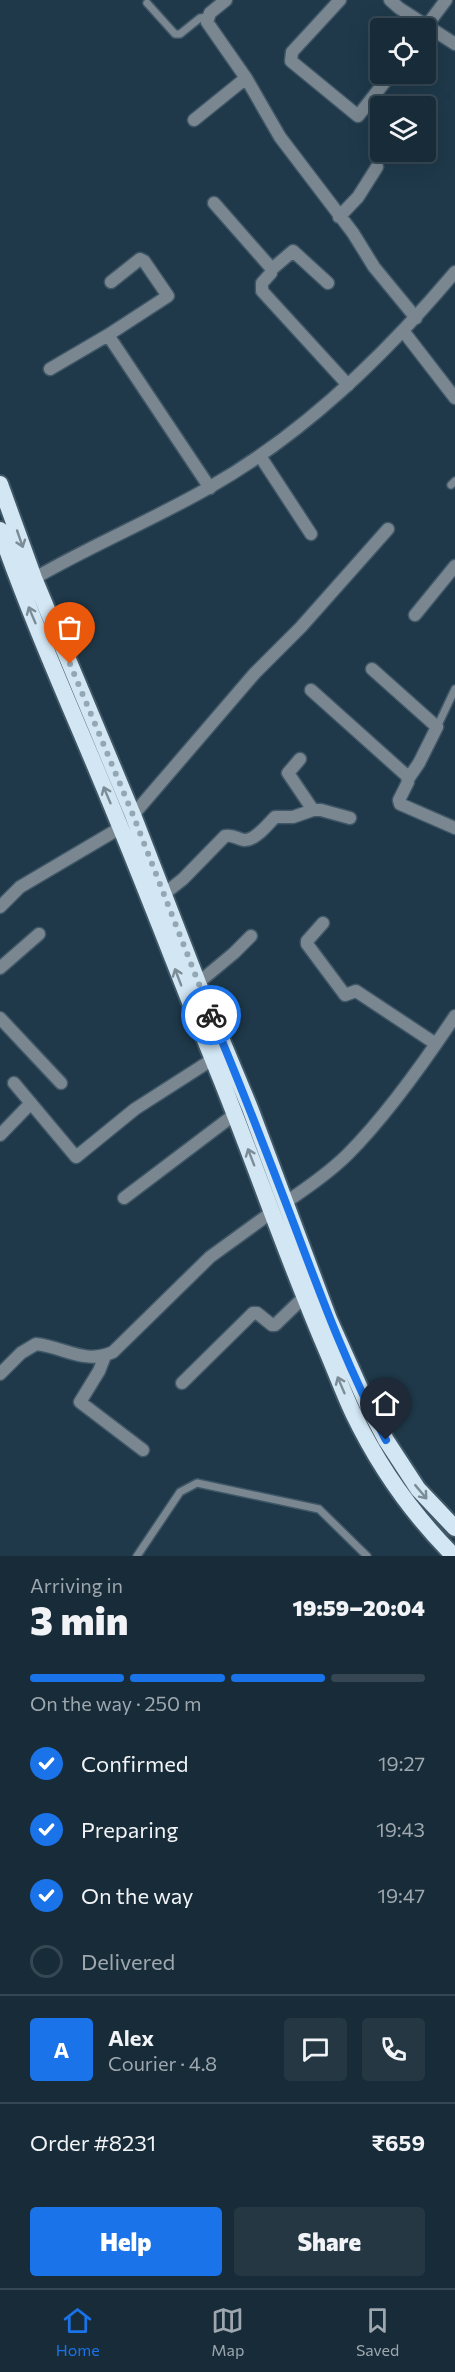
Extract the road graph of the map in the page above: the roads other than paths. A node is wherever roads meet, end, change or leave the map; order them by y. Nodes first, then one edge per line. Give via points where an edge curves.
1 (225, 0) edge
2 (340, 0) edge
3 (390, 0) edge
4 (446, 0) edge
5 (147, 3) dead end
6 (207, 17) junction
7 (414, 18) edge
8 (433, 18) edge
9 (436, 33) edge
10 (455, 44) edge
11 (246, 78) junction
12 (383, 84) edge
13 (194, 120) dead end
14 (377, 167) dead end
15 (214, 203) dead end
16 (339, 217) junction
17 (272, 269) junction
18 (455, 272) edge
19 (111, 282) dead end
20 (328, 283) dead end
21 (416, 318) junction
22 (404, 332) junction
23 (108, 335) junction
24 (50, 369) dead end
25 (348, 385) junction
26 (455, 398) edge
27 (260, 456) junction
28 (0, 484) edge
29 (210, 488) junction
30 (388, 529) dead end
31 (0, 530) edge
32 (310, 534) dead end
33 (455, 566) edge
34 (27, 583) junction
35 (415, 615) dead end
36 (372, 669) dead end
37 (455, 689) edge
38 (311, 690) dead end
39 (437, 727) junction
40 (300, 759) dead end
41 (408, 779) junction
42 (313, 810) junction
43 (133, 815) junction
44 (350, 818) dead end
45 (120, 828) junction
46 (455, 828) edge
47 (164, 894) junction
48 (0, 907) edge
49 (323, 923) dead end
50 (39, 934) dead end
51 (251, 936) dead end
52 (0, 968) edge
53 (198, 983) junction
54 (455, 1016) edge
55 (0, 1018) edge
56 (436, 1044) junction
57 (213, 1059) junction
58 (14, 1083) dead end
59 (61, 1083) dead end
60 (31, 1103) junction
61 (235, 1114) junction
62 (0, 1135) edge
63 (124, 1198) dead end
64 (279, 1207) junction
65 (304, 1297) junction
66 (105, 1356) junction
67 (0, 1374) edge
68 (182, 1383) dead end
69 (143, 1450) dead end
70 (455, 1528) edge
71 (137, 1556) edge
72 (367, 1556) edge
73 (454, 1556) edge

1 - 6 street
2 - 12 street via 292,52 291,61 358,116
3 - 7 street
4 - 8 street
5 - 6 lane via 175,34
6 - 11 street
9 - 10 street
11 - 13 street
11 - 16 street via 280,137
14 - 16 street via 358,197
15 - 17 street
16 - 21 street
17 - 20 street via 293,251
17 - 25 street via 262,283 262,291
18 - 21 street
19 - 23 street via 140,259 168,296
21 - 22 street
22 - 25 street
22 - 26 street
23 - 24 street
23 - 29 street
25 - 27 street
27 - 29 street
27 - 32 street
28 -> 34 highway
29 - 34 street
30 - 43 street via 255,673
31 - 34 highway
33 - 35 street
34 - 43 highway
45 -> 34 highway
36 - 39 street
37 - 39 lane
38 - 41 street via 393,761
39 - 41 street
40 - 42 street via 288,773
41 - 46 street via 400,804
42 - 44 street
42 - 47 street via 293,817 275,817 252,838 225,836
43 - 47 highway
45 - 48 street via 20,887
57 -> 45 highway
47 - 53 highway
49 - 56 street via 307,944 345,995 356,991
50 - 52 street
51 - 53 street
53 - 64 highway via 250,1108
54 - 56 street
55 - 59 street
56 - 64 street via 348,1154
57 - 60 street via 135,1109 76,1156
57 - 61 highway
58 - 60 street
60 - 62 street
61 - 63 street
64 -> 61 highway
64 - 65 highway
64 - 66 street via 210,1257 125,1342
64 -> 70 highway via 386,1440 418,1489
65 - 68 street via 275,1325 253,1313
73 -> 65 highway via 405,1499 372,1449
66 - 67 street via 78,1356 36,1344
66 - 69 street via 80,1402
71 - 72 lane via 180,1491 197,1483 319,1509

